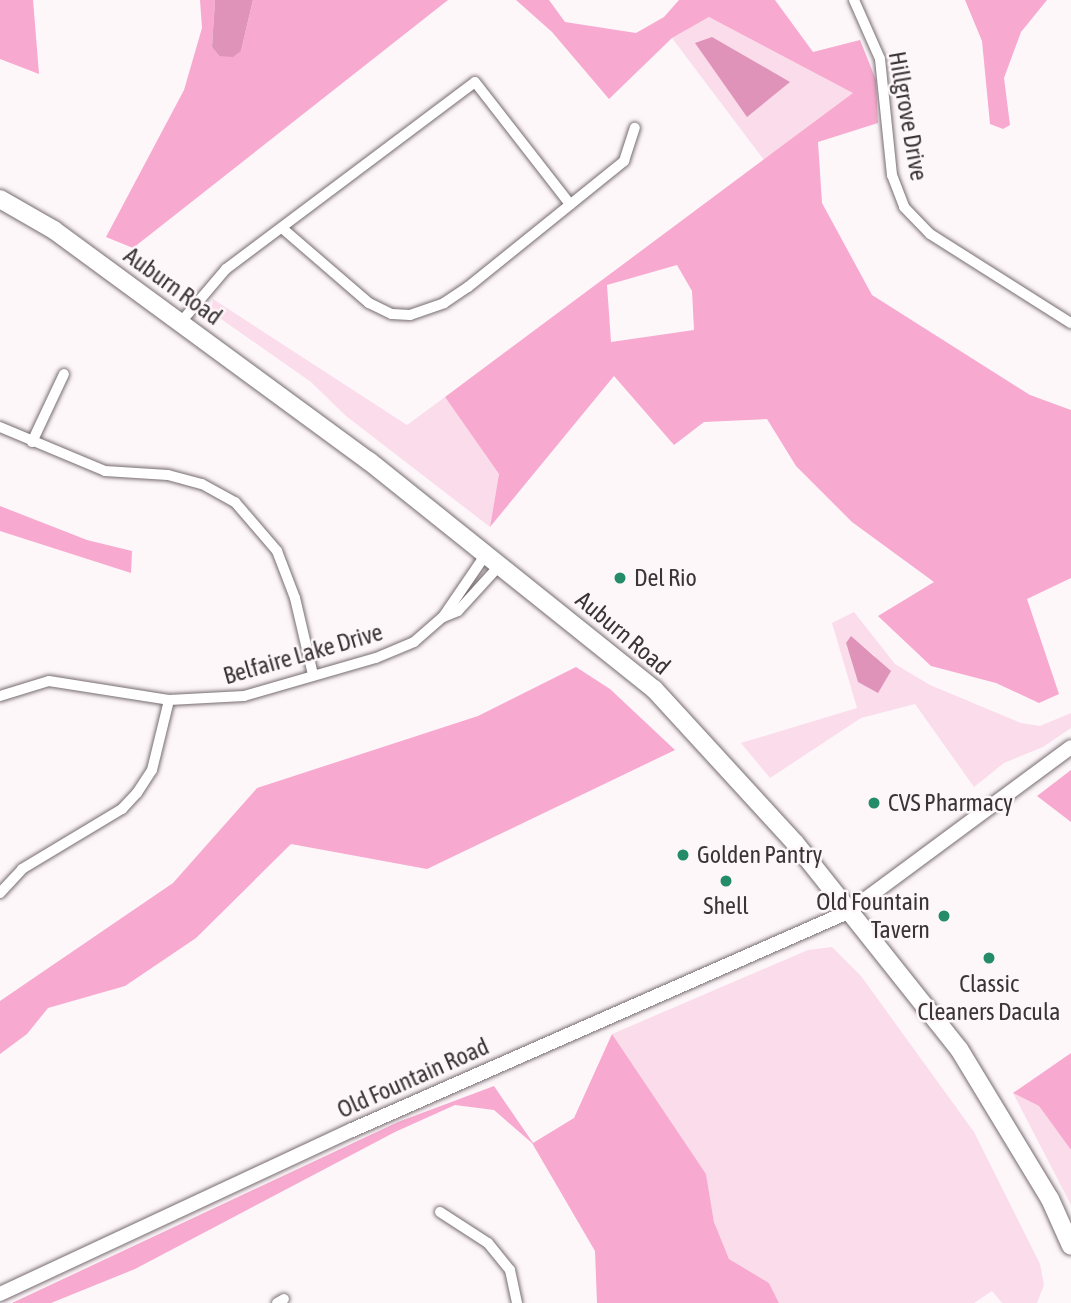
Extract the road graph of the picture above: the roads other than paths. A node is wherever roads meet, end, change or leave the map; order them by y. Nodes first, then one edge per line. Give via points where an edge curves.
1 (855, 0) edge
2 (635, 128) dead end
3 (0, 199) edge
4 (570, 204) junction
5 (282, 228) junction
6 (181, 323) junction
7 (1071, 323) edge
8 (64, 374) dead end
9 (0, 427) edge
10 (32, 442) junction
11 (486, 554) junction
12 (500, 565) junction
13 (443, 617) junction
14 (313, 675) junction
15 (0, 696) edge
16 (169, 700) junction
17 (1071, 747) edge
18 (0, 893) edge
19 (848, 912) junction
20 (440, 1212) dead end
21 (1071, 1246) edge
22 (0, 1294) edge
23 (517, 1303) edge

1 - 7 street, Hillgrove Drive via 880,59 892,175 904,207 930,234
2 - 4 street via 624,161
3 - 6 main road, Auburn Road via 54,230
4 - 5 street via 468,287 444,303 410,315 392,314 369,303
4 - 5 street via 475,82
5 - 6 street via 226,269
6 - 11 main road, Auburn Road
8 - 10 street
9 - 10 street
10 - 14 street via 105,471 168,475 202,484 235,502 276,551 295,598
11 - 12 main road, Auburn Road
11 - 13 street, Belfaire Lake Drive
12 - 13 street, Belfaire Lake Drive via 458,611
12 - 19 main road, Auburn Road via 654,689 795,843
13 - 14 street, Belfaire Lake Drive via 414,642
14 - 16 street, Belfaire Lake Drive via 244,696
15 - 16 street, Belfaire Lake Drive via 49,681
16 - 18 street via 152,770 137,793 122,809 22,869
17 - 19 street, Old Fountain Road
19 - 21 main road, Auburn Road via 958,1049 1049,1199
19 - 22 street, Old Fountain Road via 352,1130
20 - 23 street via 488,1243 510,1270

